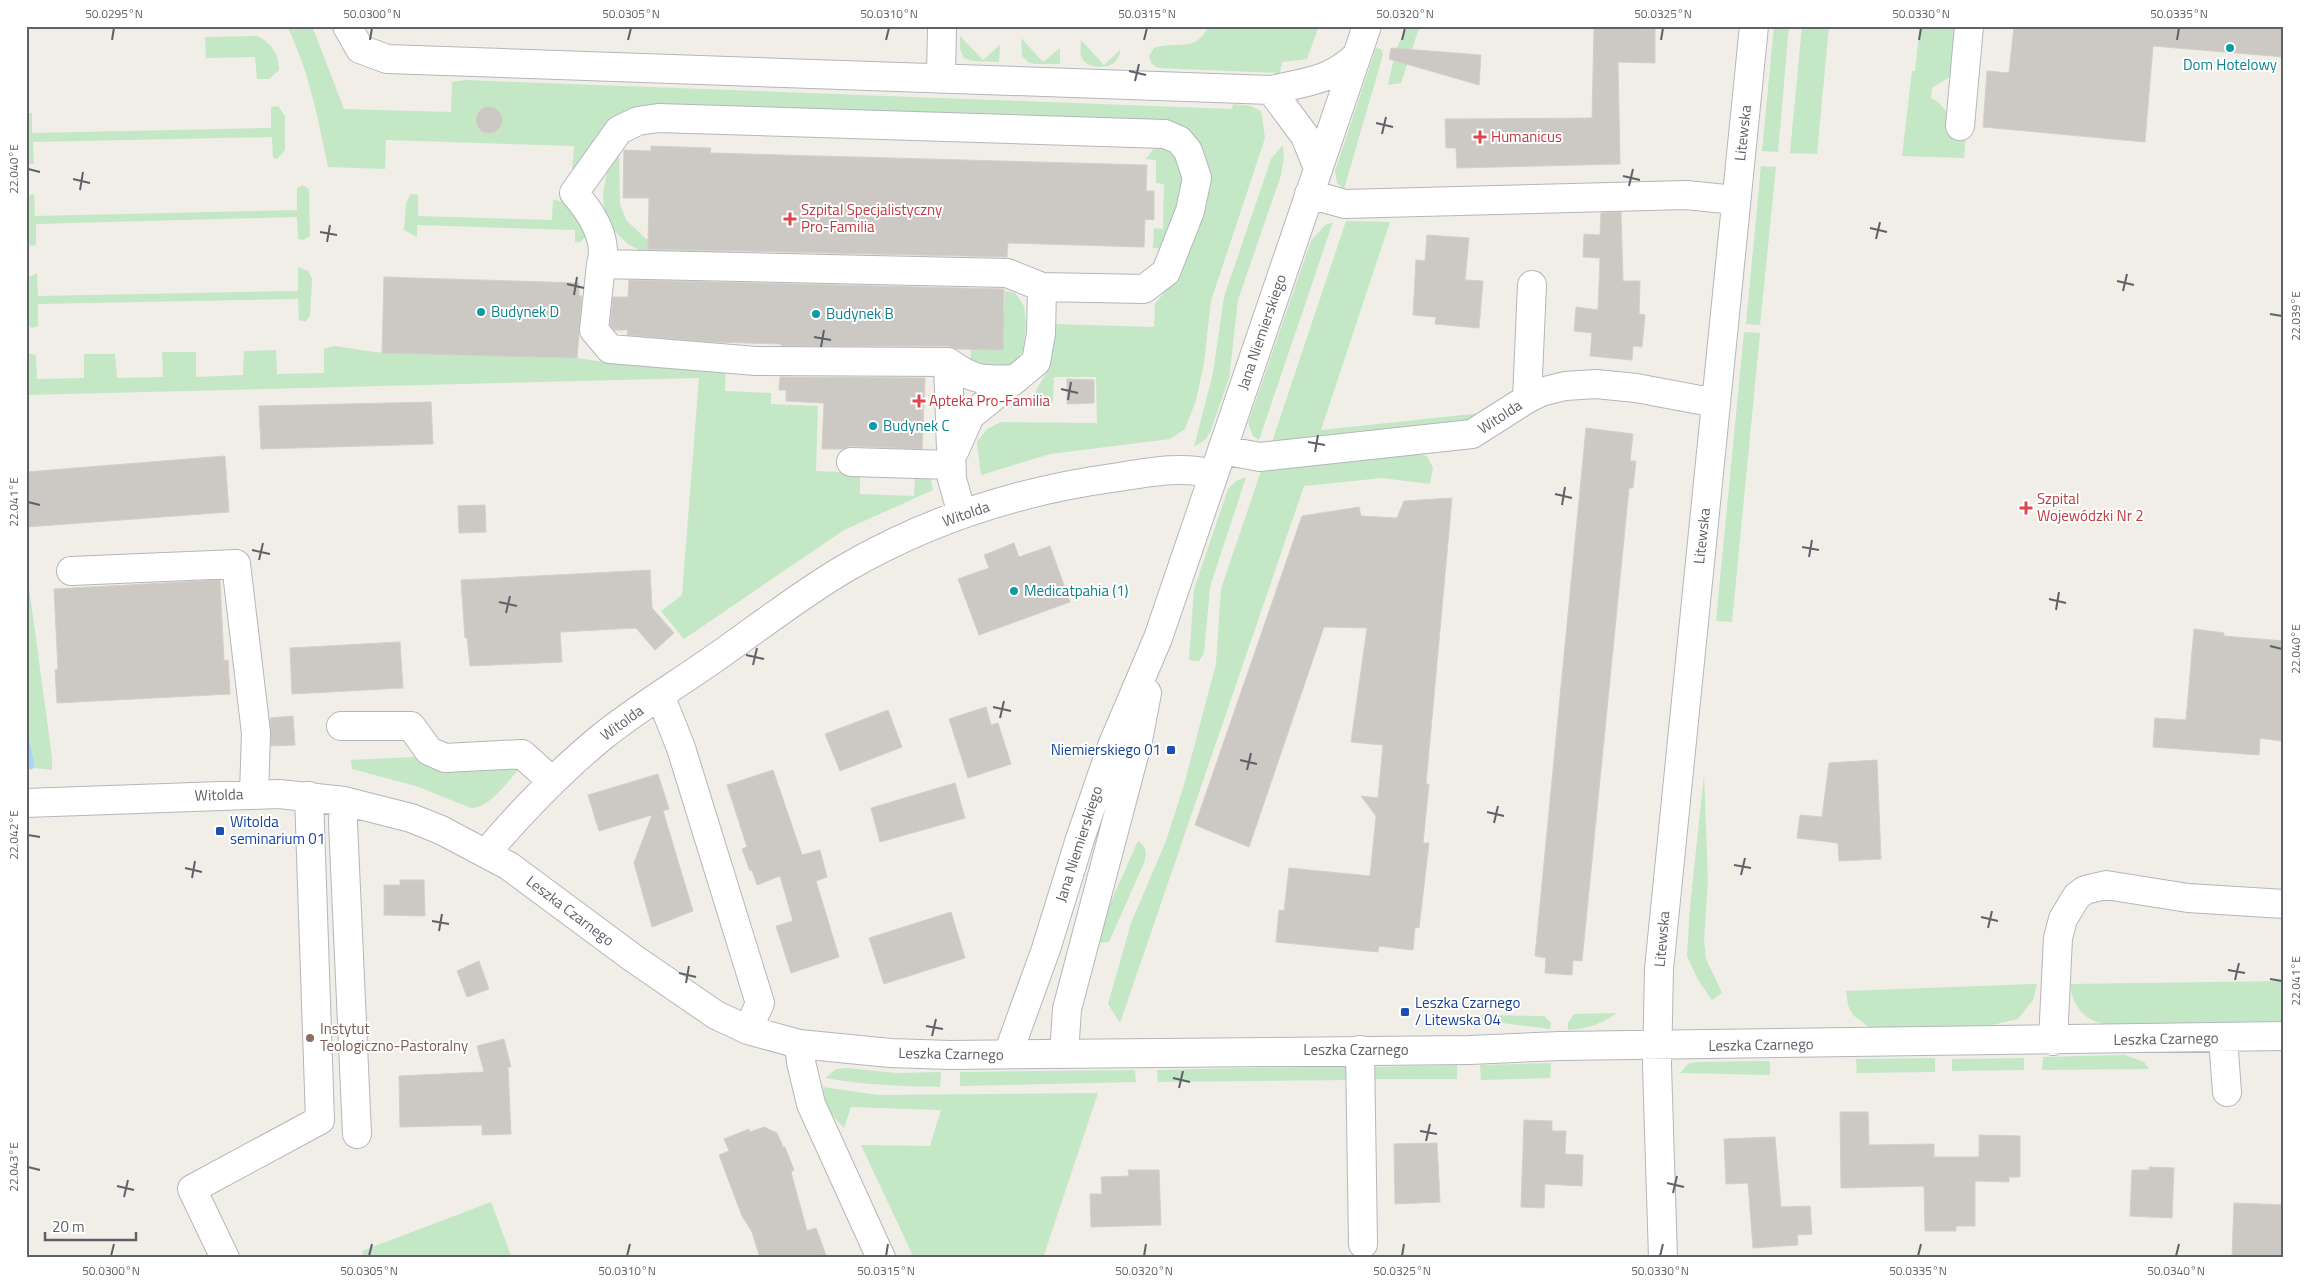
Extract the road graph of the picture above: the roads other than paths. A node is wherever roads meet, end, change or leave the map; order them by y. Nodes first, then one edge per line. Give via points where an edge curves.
1 (347, 26) edge
2 (942, 26) edge
3 (1367, 26) edge
4 (1754, 26) edge
5 (1969, 26) edge
6 (1355, 57) junction
7 (941, 79) junction
8 (1271, 90) junction
9 (1960, 126) dead end
10 (1318, 168) junction
11 (1309, 194) junction
12 (1735, 200) junction
13 (601, 264) junction
14 (1532, 285) dead end
15 (1042, 287) junction
16 (948, 362) junction
17 (1016, 379) junction
18 (1527, 399) junction
19 (1716, 403) junction
20 (850, 462) dead end
21 (1218, 462) junction
22 (951, 465) junction
23 (962, 514) junction
24 (71, 571) dead end
25 (1158, 638) junction
26 (660, 696) junction
27 (341, 726) dead end
28 (552, 782) junction
29 (254, 794) junction
30 (309, 796) junction
31 (344, 801) junction
32 (26, 803) edge
33 (486, 852) junction
34 (2284, 904) edge
35 (748, 1030) junction
36 (2284, 1036) edge
37 (2223, 1038) junction
38 (2053, 1041) junction
39 (799, 1044) junction
40 (1658, 1046) junction
41 (1360, 1050) junction
42 (1008, 1054) junction
43 (1064, 1054) junction
44 (2227, 1092) dead end
45 (357, 1134) dead end
46 (1363, 1244) dead end
47 (225, 1258) edge
48 (881, 1258) edge
49 (1663, 1258) edge

1 - 7 street via 360,49 387,59
2 - 7 street
3 - 6 street, Jana Niemierskiego
4 - 12 street, Litewska
5 - 9 street
6 - 8 street via 1330,76
6 - 10 street, Jana Niemierskiego
7 - 8 street
8 - 10 street via 1305,136
10 - 11 street, Jana Niemierskiego
11 - 12 street via 1345,204 1686,194
11 - 21 street, Jana Niemierskiego
12 - 19 street, Litewska
13 - 15 street via 1007,273
13 - 15 street via 604,254 599,233 588,209 574,193 619,130 638,121 658,118 1155,133 1179,140 1188,151 1196,178 1190,211 1166,272 1144,289
13 - 16 street via 594,330 610,349 756,361
14 - 18 street
15 - 17 street via 1041,334 1036,362
16 - 17 street via 978,379
16 - 22 street
17 - 22 street via 970,416 957,442
18 - 19 street, Witolda via 1565,386 1596,384
18 - 21 street, Witolda via 1472,434
19 - 40 street, Litewska via 1659,970
20 - 22 street
21 - 23 street, Witolda via 1198,470 1144,473 1054,487
21 - 25 street, Jana Niemierskiego
22 - 23 street via 954,490
23 - 26 street, Witolda via 843,570
24 - 29 street via 236,564 256,733
25 - 42 street, Jana Niemierskiego via 1112,746
25 - 43 street, Jana Niemierskiego via 1138,740 1069,1000
26 - 28 street, Witolda via 604,735
26 - 35 street via 681,748 760,1003
27 - 28 street via 411,726 429,751 445,758 466,751 522,754
28 - 33 street, Witolda
29 - 30 street, Witolda
29 - 32 street, Witolda
30 - 31 street, Witolda
30 - 47 street via 320,1120 192,1189
31 - 33 street, Witolda via 411,818
31 - 45 street
33 - 35 street, Leszka Czarnego via 691,1000
34 - 38 street via 2188,898 2106,885 2085,890 2077,896 2063,919 2058,938
35 - 39 street, Leszka Czarnego
36 - 37 street, Leszka Czarnego
37 - 38 street, Leszka Czarnego
37 - 44 street
38 - 40 street, Leszka Czarnego
39 - 42 street, Leszka Czarnego via 890,1053
39 - 48 street via 800,1062 811,1104
40 - 41 street, Leszka Czarnego
40 - 49 street, Litewska
41 - 43 street, Leszka Czarnego
41 - 46 street
42 - 43 street, Leszka Czarnego

